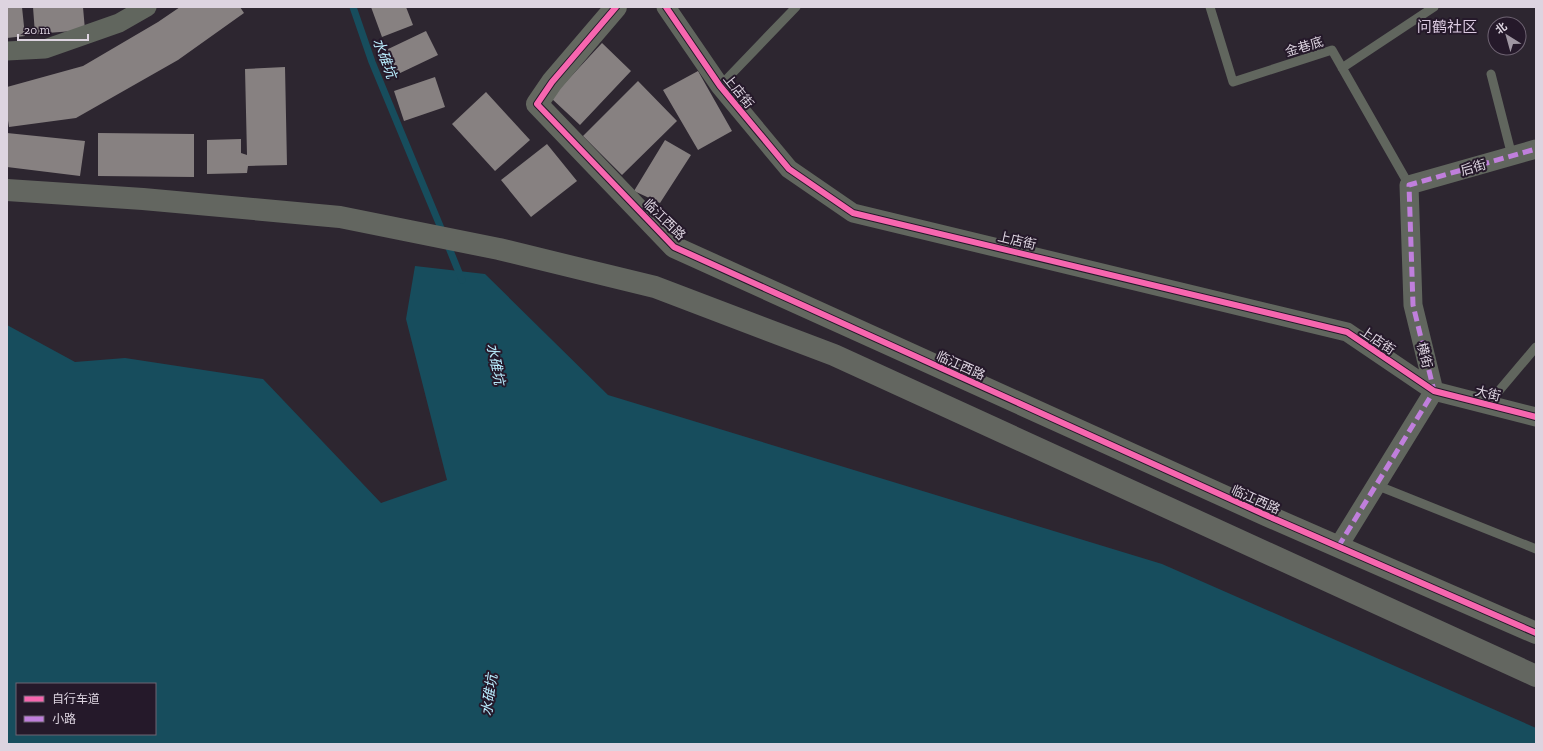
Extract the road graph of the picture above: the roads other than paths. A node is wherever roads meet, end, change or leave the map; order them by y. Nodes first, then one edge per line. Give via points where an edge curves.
1 (147, 7) edge
2 (616, 7) edge
3 (666, 7) edge
4 (796, 7) edge
5 (1210, 7) edge
6 (1434, 7) edge
7 (7, 51) edge
8 (1342, 68) junction
9 (1491, 74) dead end
10 (720, 86) junction
11 (1536, 149) edge
12 (1512, 156) junction
13 (1409, 185) junction
14 (7, 190) edge
15 (1536, 347) edge
16 (1434, 391) junction
17 (1487, 405) junction
18 (1536, 417) edge
19 (1376, 485) junction
20 (1338, 547) junction
21 (1536, 549) edge
22 (1536, 633) edge
23 (1536, 676) edge

1 - 7 street via 119,23 45,49
2 - 20 street, 临江西路 via 552,82 537,104 674,247
3 - 10 street, 上店街
4 - 10 lane
5 - 8 lane, 金巷底 via 1233,82 1332,50
6 - 8 lane
8 - 13 lane, 金巷底
9 - 12 lane
10 - 16 street, 上店街 via 789,169 853,213 1347,332
11 - 12 street, 后街
12 - 13 street, 后街
13 - 16 street, 横街 via 1413,305
14 - 23 main road via 143,199 340,217 499,249 655,287 834,355
15 - 17 lane
16 - 17 street, 大街
16 - 19 street
17 - 18 street, 大街
19 - 20 street
19 - 21 lane
20 - 22 street, 临江西路

